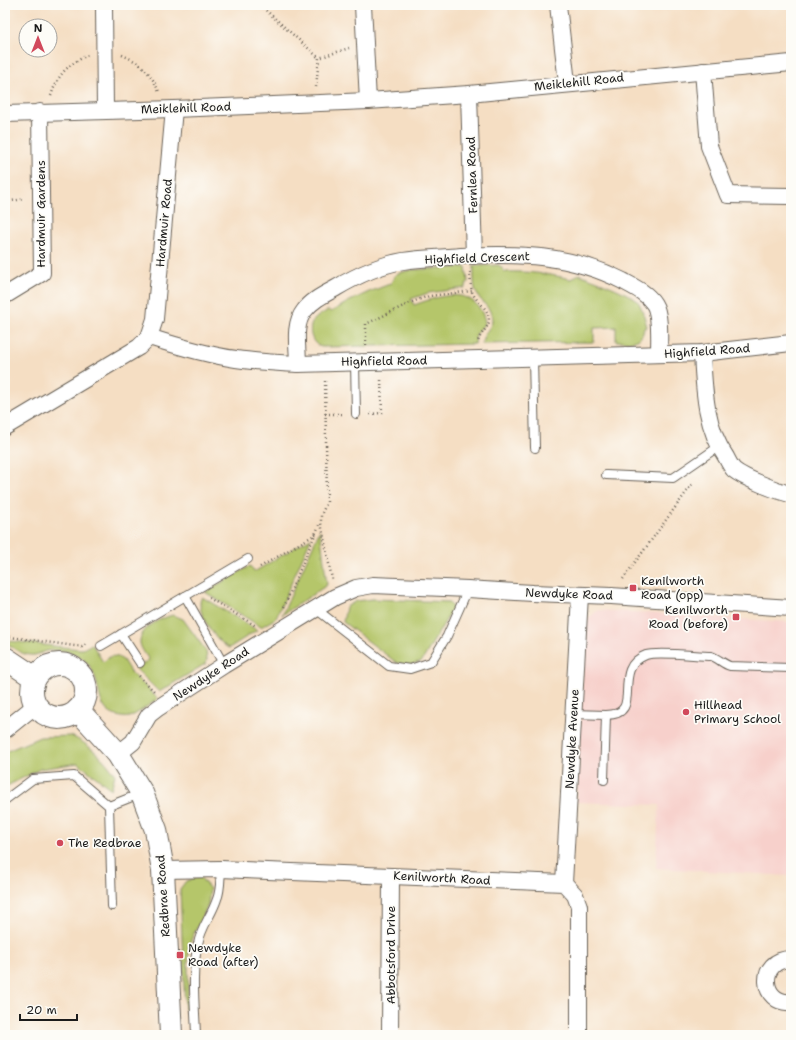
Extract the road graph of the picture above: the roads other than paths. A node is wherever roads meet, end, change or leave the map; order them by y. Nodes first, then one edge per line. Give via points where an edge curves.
1 (104, 5) edge
2 (363, 5) edge
3 (558, 5) edge
4 (791, 62) edge
5 (703, 71) junction
6 (567, 83) junction
7 (469, 94) junction
8 (368, 100) junction
9 (174, 109) junction
10 (105, 110) junction
11 (40, 112) junction
12 (5, 114) edge
13 (791, 196) edge
14 (472, 256) junction
15 (6, 295) edge
16 (149, 337) junction
17 (791, 343) edge
18 (659, 354) junction
19 (702, 354) junction
20 (533, 358) junction
21 (360, 362) junction
22 (298, 364) junction
23 (356, 414) dead end
24 (5, 427) edge
25 (718, 447) junction
26 (535, 448) dead end
27 (606, 475) dead end
28 (791, 494) edge
29 (248, 559) road end
30 (468, 588) junction
31 (580, 595) junction
32 (185, 596) junction
33 (791, 608) edge
34 (316, 609) junction
35 (121, 634) junction
36 (101, 646) dead end
37 (5, 658) edge
38 (140, 664) dead end
39 (224, 665) junction
40 (791, 668) edge
41 (35, 678) junction
42 (36, 705) junction
43 (78, 710) junction
44 (573, 714) junction
45 (606, 716) junction
46 (5, 730) edge
47 (118, 754) junction
48 (604, 780) dead end
49 (142, 793) junction
50 (5, 800) edge
51 (109, 806) junction
52 (221, 869) junction
53 (163, 870) junction
54 (391, 876) junction
55 (564, 883) junction
56 (112, 906) dead end
57 (791, 959) edge
58 (791, 1002) edge
59 (171, 1035) edge
60 (196, 1035) edge
61 (390, 1035) edge
62 (579, 1035) edge

1 - 10 street
2 - 8 street
3 - 6 street
4 - 5 street, Meiklehill Road
5 - 6 street, Meiklehill Road
5 - 13 street via 709,146 728,195
6 - 7 street, Meiklehill Road
7 - 8 street, Meiklehill Road
7 - 14 street, Fernlea Road
8 - 9 street, Meiklehill Road
9 - 10 street, Meiklehill Road
9 - 16 street, Hardmuir Road via 155,319
10 - 11 street, Meiklehill Road
11 - 12 street, Meiklehill Road
11 - 15 street, Hardmuir Gardens via 42,273
14 - 18 street, Highfield Crescent via 509,254 566,260 596,268 635,287 648,296 655,305 658,316
14 - 22 street, Highfield Crescent via 409,260 384,266 342,284 322,296 304,311 298,322
16 - 22 street, Highfield Road via 236,359
16 - 24 street via 139,347
17 - 19 street, Highfield Road
18 - 19 street, Highfield Road
18 - 20 street, Highfield Road
19 - 25 street via 709,420
20 - 21 street, Highfield Road
20 - 26 lane
21 - 22 street, Highfield Road
21 - 23 lane
25 - 27 lane via 673,478
25 - 28 street via 734,470 757,482
29 - 32 lane
30 - 31 street, Newdyke Road
30 - 34 street, Newdyke Road via 373,585 356,588
30 - 34 lane via 447,636 431,662 410,669 389,666
31 - 33 street, Newdyke Road
31 - 44 street, Newdyke Avenue
32 - 35 lane
32 - 39 lane
34 - 39 street, Newdyke Road
35 - 36 lane
35 - 38 lane
37 - 41 street
39 - 47 street, Newdyke Road via 149,716 133,742
40 - 45 lane via 730,666 711,656 652,653 639,659 630,670 624,710 620,714
41 - 42 street via 32,694
41 - 43 street via 49,665 69,666 77,671 83,678 86,688 85,698
42 - 43 street via 51,717 62,718
42 - 46 street
43 - 47 street, Redbrae Road
44 - 45 lane
44 - 55 street, Newdyke Avenue
45 - 48 lane
47 - 49 street, Redbrae Road
49 - 51 lane
49 - 53 street, Redbrae Road via 156,830
50 - 51 lane via 33,779 74,776
51 - 56 lane
52 - 53 street, Kenilworth Road
52 - 54 street, Kenilworth Road
52 - 60 lane via 218,898 202,928 198,944 194,973
53 - 59 street, Redbrae Road
54 - 55 street, Kenilworth Road
54 - 61 street, Abbotsford Drive
55 - 62 street via 575,895 579,906
57 - 58 street via 778,961 773,965 769,971 767,985 774,997

